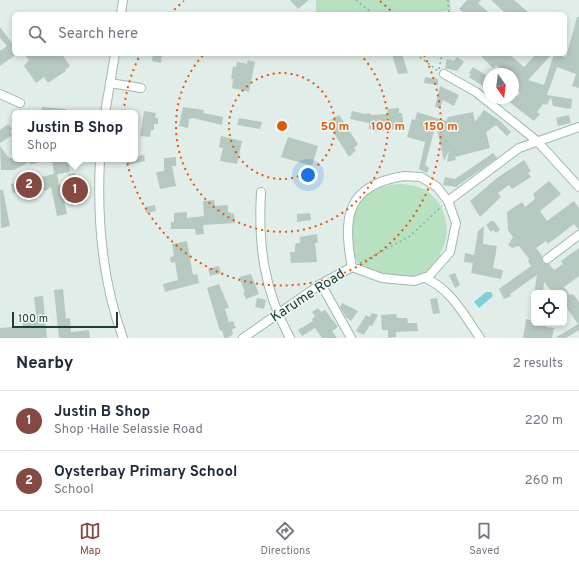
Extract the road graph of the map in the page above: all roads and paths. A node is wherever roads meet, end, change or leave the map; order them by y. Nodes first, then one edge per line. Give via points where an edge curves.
1 (123, 0) edge
2 (356, 0) edge
3 (448, 0) edge
4 (121, 12) edge
5 (371, 12) edge
6 (449, 12) edge
7 (115, 56) edge
8 (419, 56) edge
9 (442, 56) edge
10 (444, 74) dead end
11 (110, 83) junction
12 (142, 88) dead end
13 (0, 94) edge
14 (20, 103) dead end
15 (106, 110) edge
16 (579, 127) edge
17 (537, 141) junction
18 (100, 162) edge
19 (579, 187) edge
20 (261, 192) dead end
21 (448, 201) junction
22 (579, 235) edge
23 (547, 260) dead end
24 (352, 267) junction
25 (425, 278) junction
26 (321, 284) junction
27 (277, 315) junction
28 (123, 338) edge
29 (243, 338) edge
30 (290, 338) edge
31 (351, 338) edge
32 (480, 338) edge

1 - 4 street
2 - 5 path
3 - 6 path
7 - 11 street
8 - 9 path via 439,71
10 - 17 street via 476,92
11 - 12 street
11 - 15 street
13 - 14 street
16 - 17 street
17 - 19 street
17 - 21 street via 519,148
18 - 28 street via 98,195 101,241 108,282
20 - 27 street via 262,254
21 - 24 path via 410,236
21 - 24 street via 437,187 421,178 385,178 372,185 360,195 350,209 347,226
21 - 25 street via 456,223 450,252
22 - 23 street
24 - 25 street via 382,278 414,281
24 - 26 street, Karume Road
25 - 32 street via 448,292
26 - 27 street, Karume Road
26 - 31 street
27 - 29 street, Karume Road
27 - 30 street

